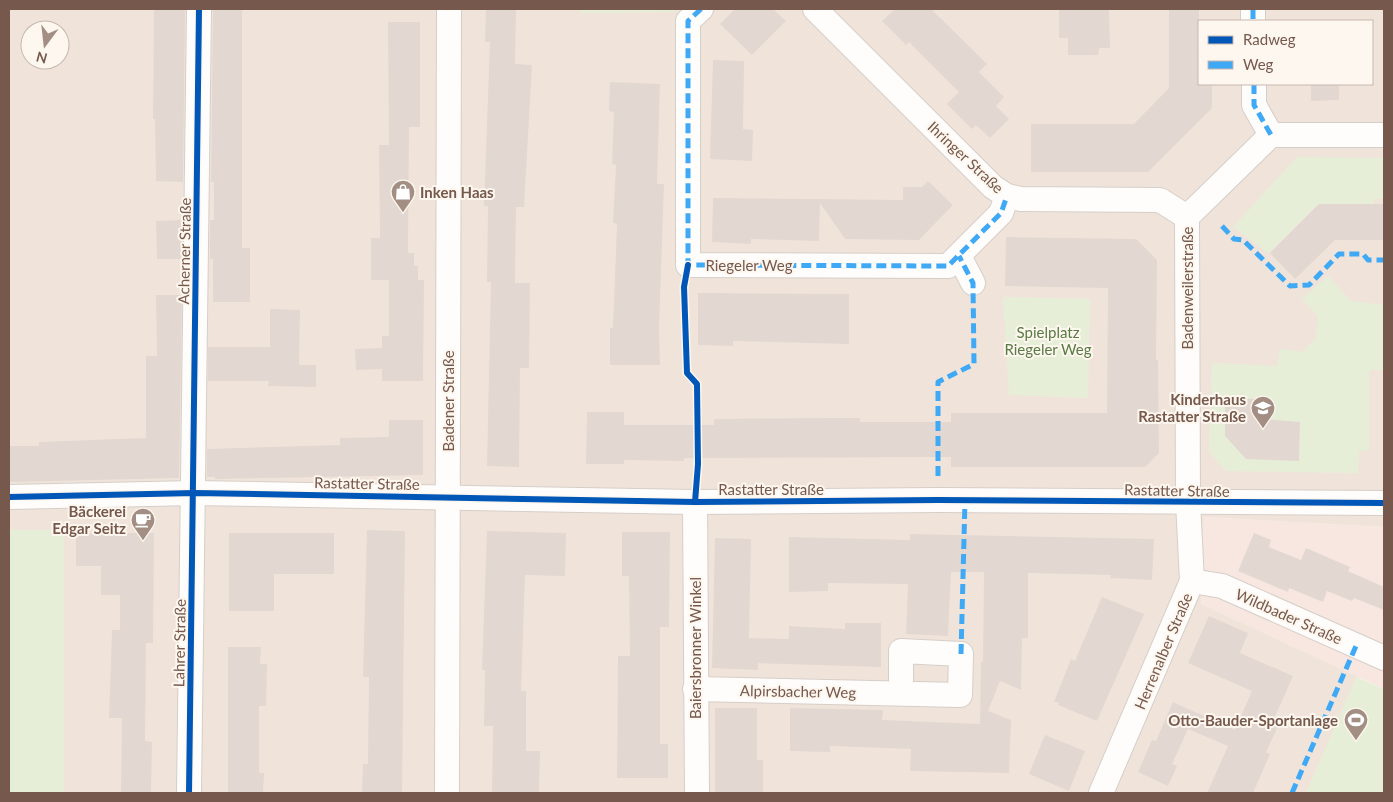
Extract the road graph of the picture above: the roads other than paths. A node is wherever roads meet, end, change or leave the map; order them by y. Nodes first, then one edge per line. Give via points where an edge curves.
1 (199, 9) edge
2 (449, 9) edge
3 (701, 9) edge
4 (816, 9) edge
5 (1254, 85) edge
6 (1271, 135) junction
7 (1384, 135) edge
8 (1007, 196) junction
9 (1187, 217) junction
10 (959, 256) junction
11 (973, 283) dead end
12 (194, 493) junction
13 (9, 497) edge
14 (448, 497) junction
15 (695, 502) junction
16 (1188, 502) junction
17 (1384, 503) edge
18 (1192, 581) junction
19 (1384, 658) edge
20 (695, 689) junction
21 (901, 693) dead end
22 (189, 793) edge
23 (447, 793) edge
24 (697, 793) edge
25 (1101, 793) edge

1 - 12 street, Acherner Straße
2 - 14 street, Badener Straße
3 - 10 street, Riegeler Weg via 688,22 688,265 948,266
4 - 8 street, Ihringer Straße via 993,187
5 - 6 street via 1254,105
6 - 7 street
6 - 9 street, Badenweilerstraße
8 - 9 street, Ihringer Straße via 1021,199 1160,200
8 - 10 street, Riegeler Weg via 1001,213
9 - 16 street, Badenweilerstraße
10 - 11 street
12 - 13 street, Rastatter Straße
12 - 14 street, Rastatter Straße
12 - 22 street, Lahrer Straße
14 - 15 street, Rastatter Straße
14 - 23 street, Badener Straße
15 - 16 street, Rastatter Straße
15 - 20 street, Baiersbronner Winkel
16 - 17 street, Rastatter Straße
16 - 18 street, Herrenalber Straße
18 - 19 street, Wildbader Straße via 1222,586
18 - 25 street, Herrenalber Straße
20 - 21 street, Alpirsbacher Weg
20 - 24 street, Baiersbronner Winkel

